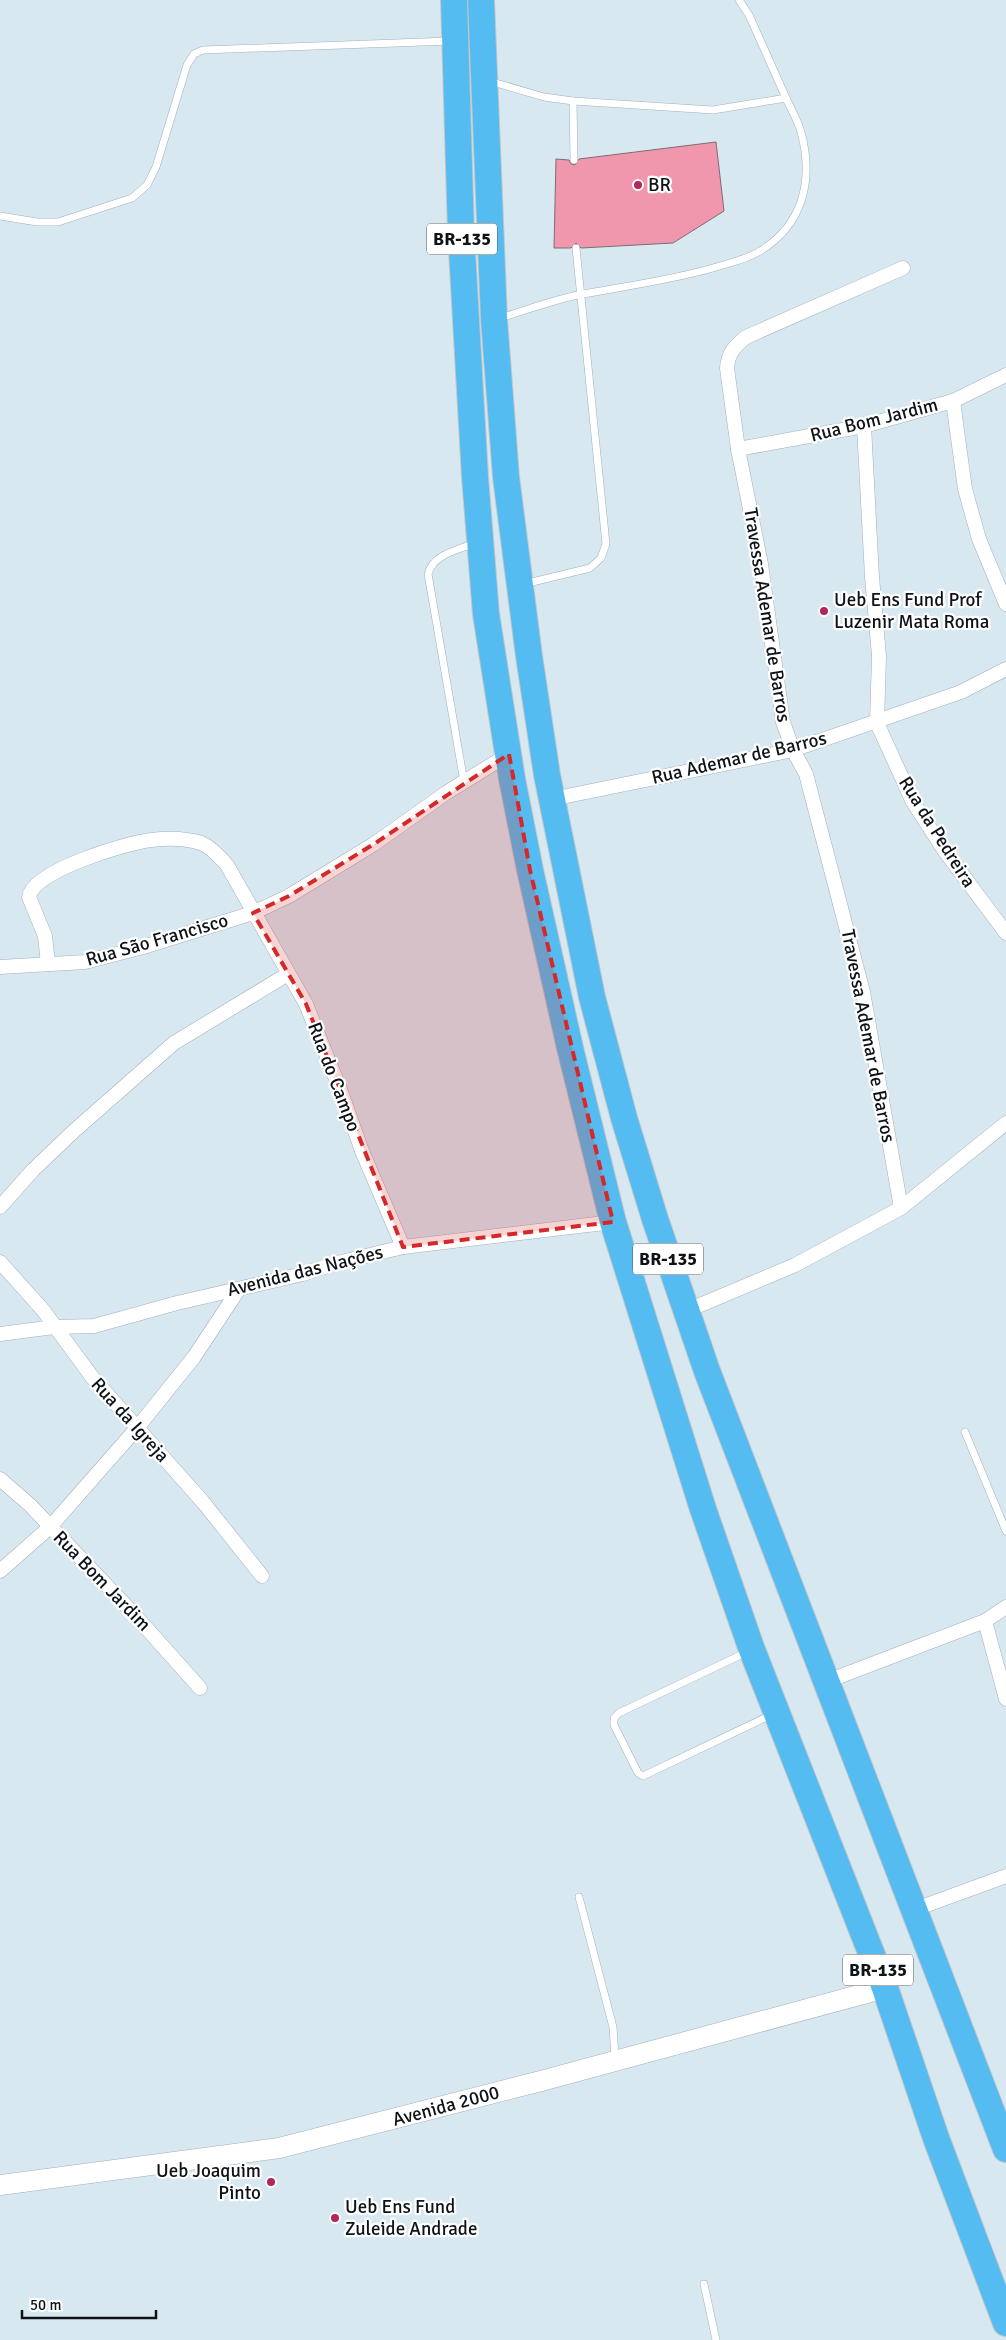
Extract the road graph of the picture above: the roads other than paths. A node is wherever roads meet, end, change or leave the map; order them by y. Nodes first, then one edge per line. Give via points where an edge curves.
1 (454, 0) edge
2 (481, 0) edge
3 (738, 0) edge
4 (455, 41) junction
5 (484, 79) junction
6 (786, 98) junction
7 (573, 101) junction
8 (574, 160) dead end
9 (0, 216) edge
10 (576, 248) dead end
11 (903, 268) dead end
12 (580, 295) junction
13 (494, 319) junction
14 (1006, 375) edge
15 (953, 401) junction
16 (864, 426) junction
17 (738, 449) junction
18 (480, 542) junction
19 (520, 585) junction
20 (1006, 604) edge
21 (1006, 670) edge
22 (878, 722) junction
23 (793, 750) junction
24 (509, 754) junction
25 (464, 782) junction
26 (552, 798) junction
27 (253, 912) junction
28 (1006, 933) edge
29 (48, 964) junction
30 (0, 967) edge
31 (288, 974) junction
32 (1006, 1124) edge
33 (0, 1207) edge
34 (901, 1208) junction
35 (613, 1222) junction
36 (403, 1247) junction
37 (0, 1262) edge
38 (240, 1289) junction
39 (686, 1311) junction
40 (54, 1326) junction
41 (0, 1334) edge
42 (137, 1428) junction
43 (965, 1432) dead end
44 (0, 1479) edge
45 (50, 1527) junction
46 (1006, 1531) edge
47 (0, 1571) edge
48 (262, 1576) dead end
49 (1006, 1607) edge
50 (985, 1621) junction
51 (752, 1650) junction
52 (1002, 1675) edge
53 (825, 1682) junction
54 (200, 1688) dead end
55 (1006, 1699) edge
56 (776, 1713) junction
57 (1006, 1876) edge
58 (579, 1897) dead end
59 (913, 1910) junction
60 (885, 1988) junction
61 (616, 2061) junction
62 (1006, 2149) edge
63 (0, 2184) edge
64 (704, 2284) dead end
65 (1006, 2323) edge
66 (716, 2340) edge

1 - 4 highway, BR-135
2 - 5 highway, BR-135
3 - 6 lane via 749,15
4 - 9 lane via 203,50 194,54 187,65 156,167 147,185 132,198 58,222
4 - 18 highway, BR-135 via 461,233
5 - 7 lane via 544,97
5 - 13 highway, BR-135
6 - 7 lane via 713,110
6 - 12 lane via 801,132 806,160 805,188 799,209 781,235 759,252 737,261 684,276
7 - 8 lane
10 - 12 lane
11 - 17 street, Travessa Ademar de Barros via 754,332 732,350 727,368
12 - 13 lane
12 - 19 lane via 606,544 601,558 590,568
13 - 19 highway, BR-135 via 506,477
14 - 15 street, Rua Bom Jardim
15 - 16 street, Rua Bom Jardim
15 - 20 street via 965,489 979,538
16 - 17 street, Rua Bom Jardim
16 - 22 street, Rua da Pedreira via 879,656
17 - 23 street, Travessa Ademar de Barros via 761,564 782,722
18 - 24 highway, BR-135 via 486,614
18 - 25 lane via 436,559 428,574
19 - 26 highway, BR-135
21 - 22 street, Rua Ademar de Barros via 961,692
22 - 23 street, Rua Ademar de Barros
22 - 28 street, Rua da Pedreira via 913,802
23 - 26 street, Rua Ademar de Barros
23 - 34 street, Travessa Ademar de Barros via 806,774 863,992
24 - 25 street
24 - 35 highway, BR-135 via 530,870
25 - 27 street via 374,844 289,896
26 - 39 highway, BR-135 via 595,1006 627,1128
27 - 29 street, Rua São Francisco via 85,962
27 - 29 street, Rua do Campo via 227,865 202,843 173,839 131,844 56,871 32,888 29,897 45,936
27 - 31 street, Rua do Campo
29 - 30 street, Rua São Francisco
31 - 33 street via 174,1043 55,1149
31 - 36 street, Rua do Campo via 309,1013
32 - 34 street
34 - 39 street via 795,1265
35 - 36 street, Avenida das Nações
35 - 51 highway, BR-135 via 703,1509
36 - 38 street, Avenida das Nações
37 - 40 street, Rua da Igreja
38 - 40 street, Avenida das Nações via 94,1326
38 - 42 street via 194,1357
39 - 53 highway, BR-135
40 - 41 street, Avenida das Nações
40 - 42 street, Rua da Igreja via 92,1378
42 - 45 street
42 - 48 street, Rua da Igreja via 203,1502
43 - 46 lane
44 - 45 street, Rua Bom Jardim
45 - 47 street
45 - 54 street, Rua Bom Jardim
49 - 50 street
50 - 52 street
50 - 53 street
51 - 56 highway, BR-135
51 - 56 lane via 619,1713 614,1718 614,1725 638,1773 643,1776
52 - 55 street
53 - 59 highway, BR-135
56 - 60 highway, BR-135
57 - 59 street
58 - 61 lane via 613,2027
59 - 62 highway, BR-135
60 - 61 street, Avenida 2000
60 - 65 highway, BR-135 via 936,2138
61 - 63 street, Avenida 2000 via 280,2148
64 - 66 lane

